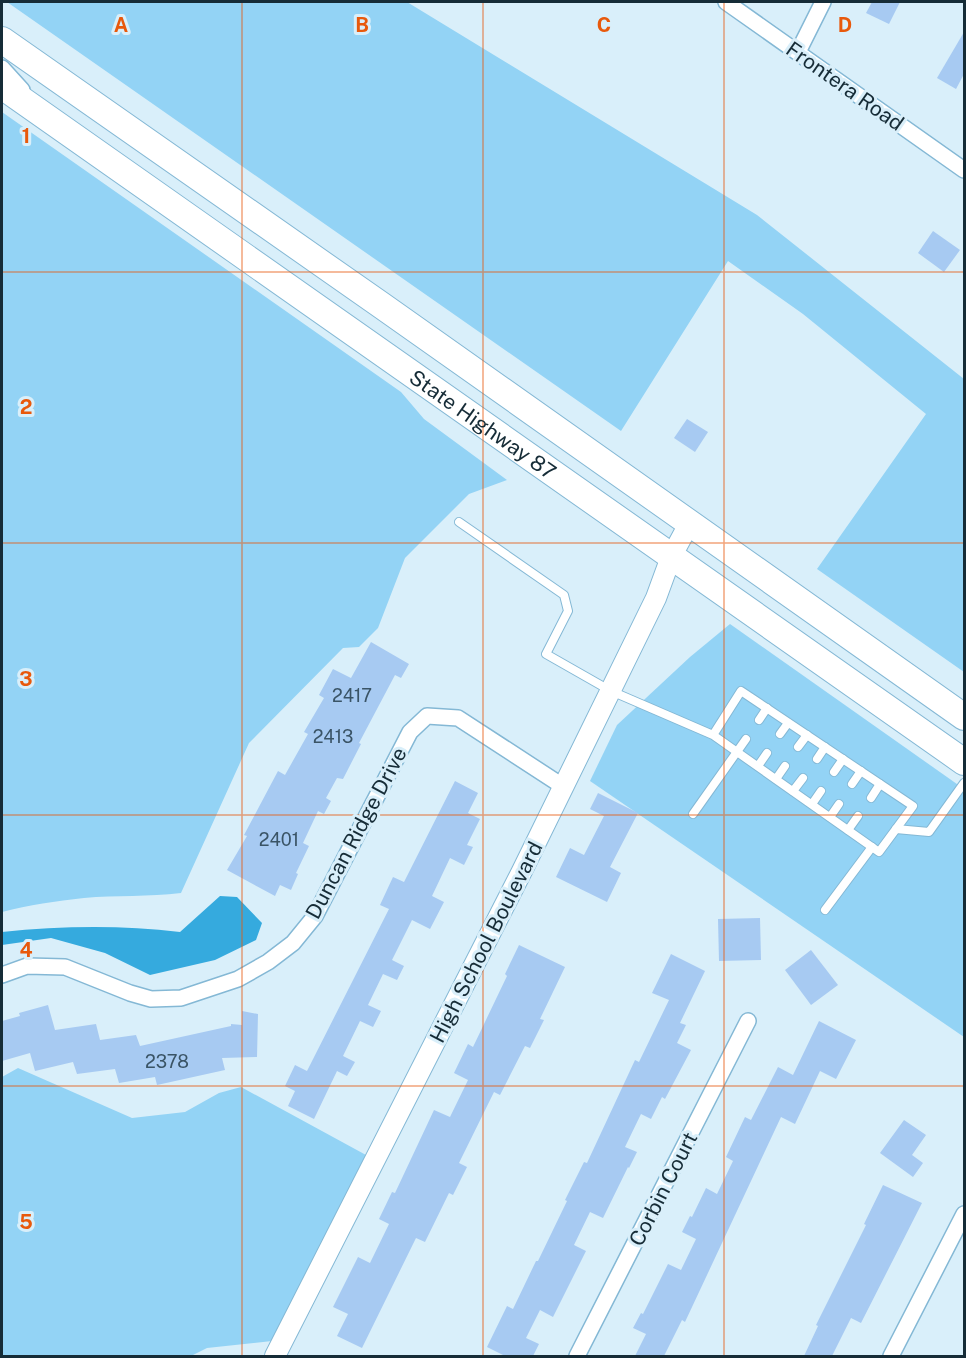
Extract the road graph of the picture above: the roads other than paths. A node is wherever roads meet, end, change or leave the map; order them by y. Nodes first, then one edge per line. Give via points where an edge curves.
1 (726, 2) edge
2 (823, 2) edge
3 (2, 40) edge
4 (798, 52) junction
5 (2, 68) edge
6 (2, 86) edge
7 (50, 120) junction
8 (964, 170) edge
9 (459, 522) dead end
10 (689, 524) junction
11 (671, 557) junction
12 (611, 691) junction
13 (767, 708) junction
14 (964, 717) edge
15 (759, 720) dead end
16 (789, 723) junction
17 (780, 734) dead end
18 (713, 735) junction
19 (807, 735) junction
20 (746, 738) dead end
21 (798, 747) dead end
22 (825, 747) junction
23 (737, 751) junction
24 (767, 753) dead end
25 (817, 759) dead end
26 (843, 759) junction
27 (964, 762) edge
28 (758, 766) junction
29 (785, 766) dead end
30 (861, 771) junction
31 (834, 772) dead end
32 (803, 778) dead end
33 (776, 779) junction
34 (964, 783) edge
35 (852, 784) dead end
36 (880, 784) junction
37 (564, 788) junction
38 (793, 791) junction
39 (821, 791) dead end
40 (871, 798) dead end
41 (812, 804) junction
42 (839, 804) dead end
43 (693, 814) dead end
44 (858, 816) dead end
45 (830, 818) junction
46 (896, 829) junction
47 (848, 830) junction
48 (872, 847) junction
49 (825, 910) dead end
50 (2, 975) edge
51 (748, 1021) dead end
52 (964, 1214) edge
53 (279, 1355) edge
54 (577, 1356) edge
55 (891, 1356) edge

1 - 4 street, Frontera Road
2 - 4 street
3 - 10 highway
4 - 8 street, Frontera Road
5 - 7 street
6 - 7 highway, State Highway 87
7 - 11 highway, State Highway 87
9 - 12 lane via 564,596 568,611 546,654
10 - 11 street, High School Boulevard
10 - 14 highway
11 - 12 street, High School Boulevard via 656,598
11 - 27 highway, State Highway 87
12 - 18 lane
12 - 37 street, High School Boulevard
13 - 15 lane
13 - 16 lane
13 - 18 lane via 741,691
16 - 17 lane
16 - 19 lane
18 - 23 lane
19 - 21 lane
19 - 22 lane
20 - 23 lane
22 - 25 lane
22 - 26 lane
23 - 28 lane
23 - 43 lane
24 - 28 lane
26 - 30 lane
26 - 31 lane
28 - 33 lane
29 - 33 lane
30 - 35 lane
30 - 36 lane
32 - 38 lane
33 - 38 lane
34 - 46 lane via 929,832
36 - 40 lane
36 - 46 lane via 913,806
37 - 50 street, Duncan Ridge Drive via 458,718 427,716 410,732 315,916 294,943 268,962 238,979 181,998 151,999 65,967 27,966
37 - 53 street, High School Boulevard
38 - 41 lane
39 - 41 lane
41 - 45 lane
42 - 45 lane
44 - 47 lane
45 - 47 lane
46 - 48 lane via 879,852
47 - 48 lane
48 - 49 lane
51 - 54 street, Corbin Court
52 - 55 street

